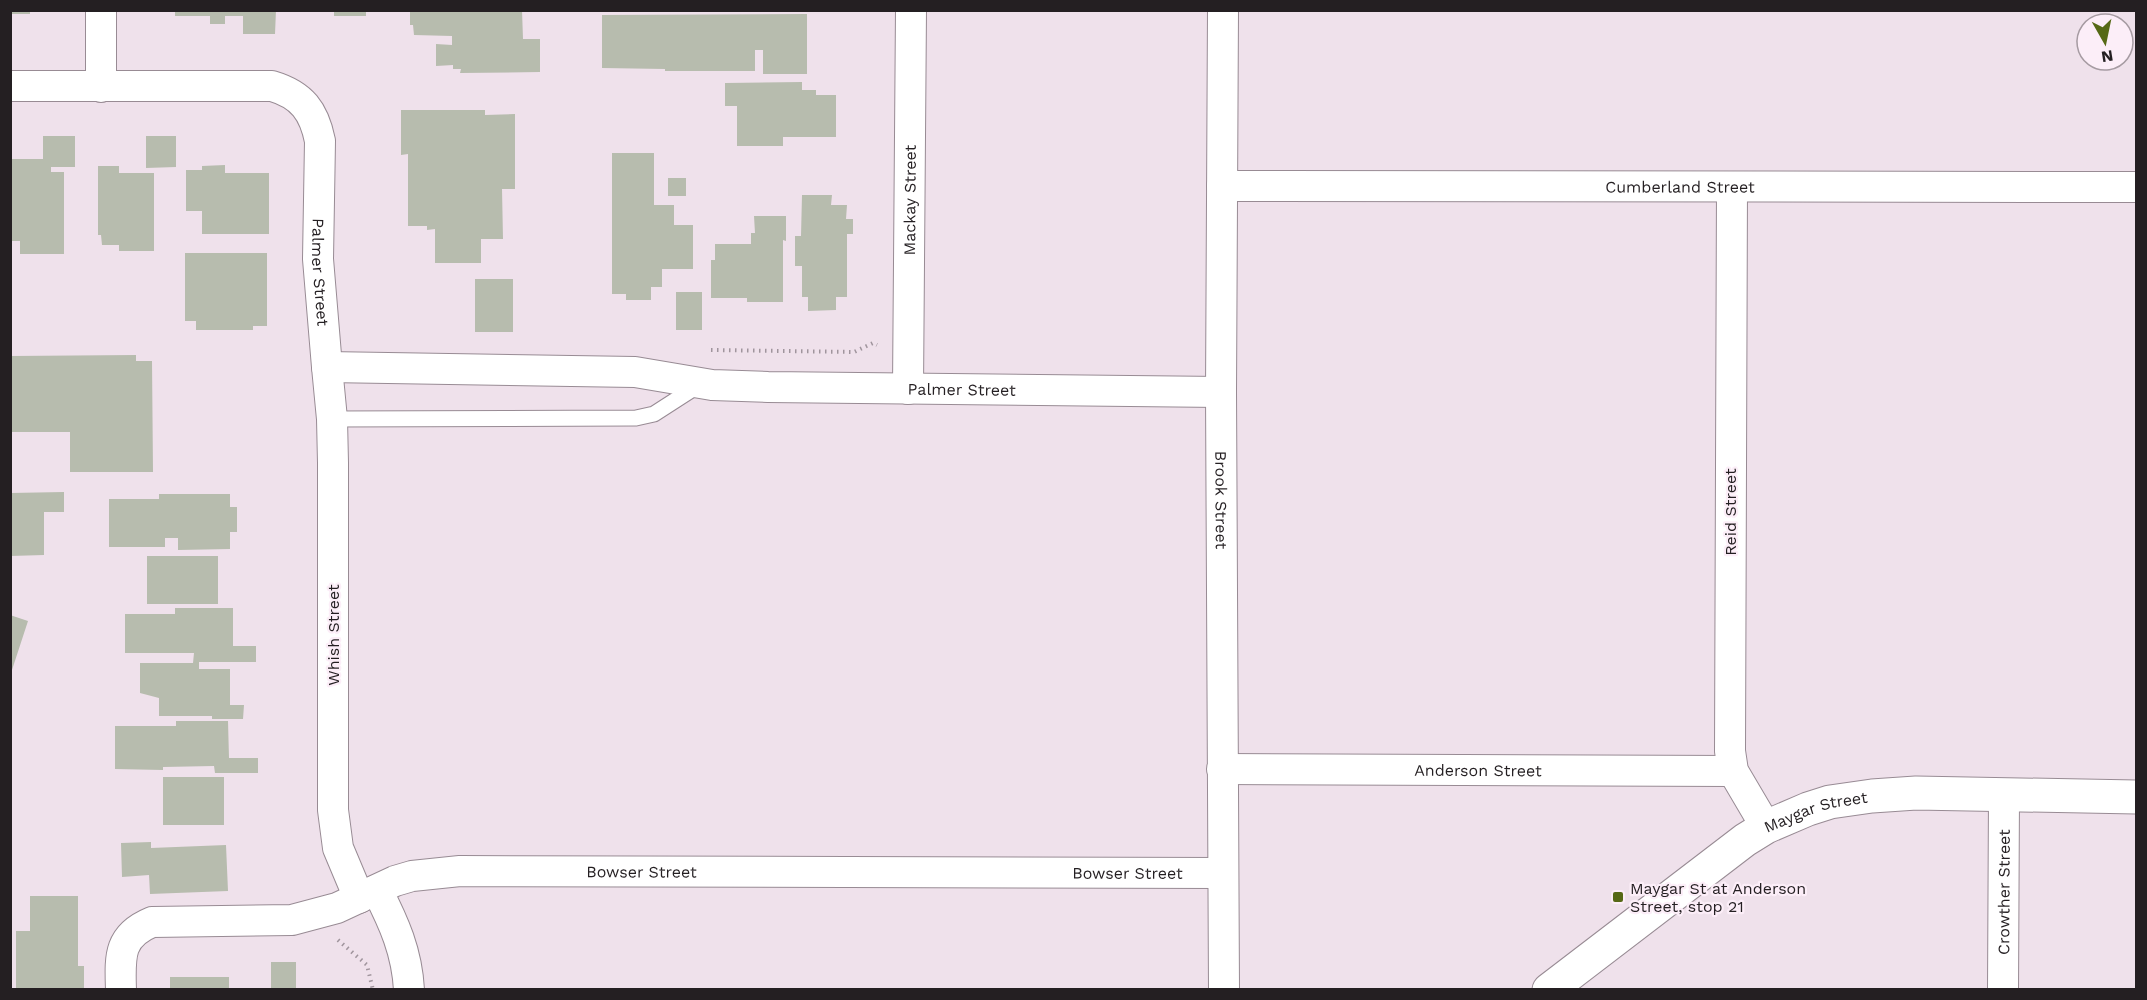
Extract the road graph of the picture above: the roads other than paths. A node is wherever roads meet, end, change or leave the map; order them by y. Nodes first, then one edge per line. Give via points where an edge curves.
1 (101, 10) edge
2 (911, 10) edge
3 (1223, 10) edge
4 (10, 86) edge
5 (101, 87) junction
6 (1222, 186) junction
7 (1732, 187) junction
8 (2136, 187) edge
9 (327, 367) junction
10 (702, 383) junction
11 (908, 389) junction
12 (1221, 392) junction
13 (332, 419) junction
14 (1222, 769) junction
15 (1733, 771) junction
16 (2004, 795) junction
17 (2136, 797) edge
18 (1766, 827) junction
19 (1223, 873) junction
20 (368, 894) junction
21 (121, 990) edge
22 (409, 990) edge
23 (1224, 990) edge
24 (1549, 990) edge
25 (2003, 990) edge

1 - 5 street
2 - 11 street, Mackay Street
3 - 6 street, Brook Street
4 - 5 street, Palmer Street
5 - 9 street, Palmer Street via 272,86 287,91 310,111 320,141 318,259
6 - 7 street, Cumberland Street
6 - 12 street, Brook Street
7 - 8 street, Cumberland Street
7 - 15 street, Reid Street via 1729,715
9 - 10 street, Palmer Street via 635,372
9 - 13 street, Whish Street
10 - 11 street, Palmer Street
10 - 13 lane via 654,414 636,418
11 - 12 street, Palmer Street
12 - 14 street, Brook Street
13 - 20 street, Whish Street via 333,810 338,848
14 - 15 street, Anderson Street
14 - 19 street, Brook Street
15 - 18 street, Reid Street
16 - 17 main road, Maygar Street
16 - 18 main road, Maygar Street via 1916,793 1861,797 1830,802
16 - 25 street, Crowther Street
18 - 24 main road, Maygar Street
19 - 20 street, Bowser Street via 460,871 412,876
19 - 23 street, Brook Street
20 - 21 street, Bowser Street via 337,908 292,920 152,922 128,936 120,962
20 - 22 street, Whish Street via 401,942

